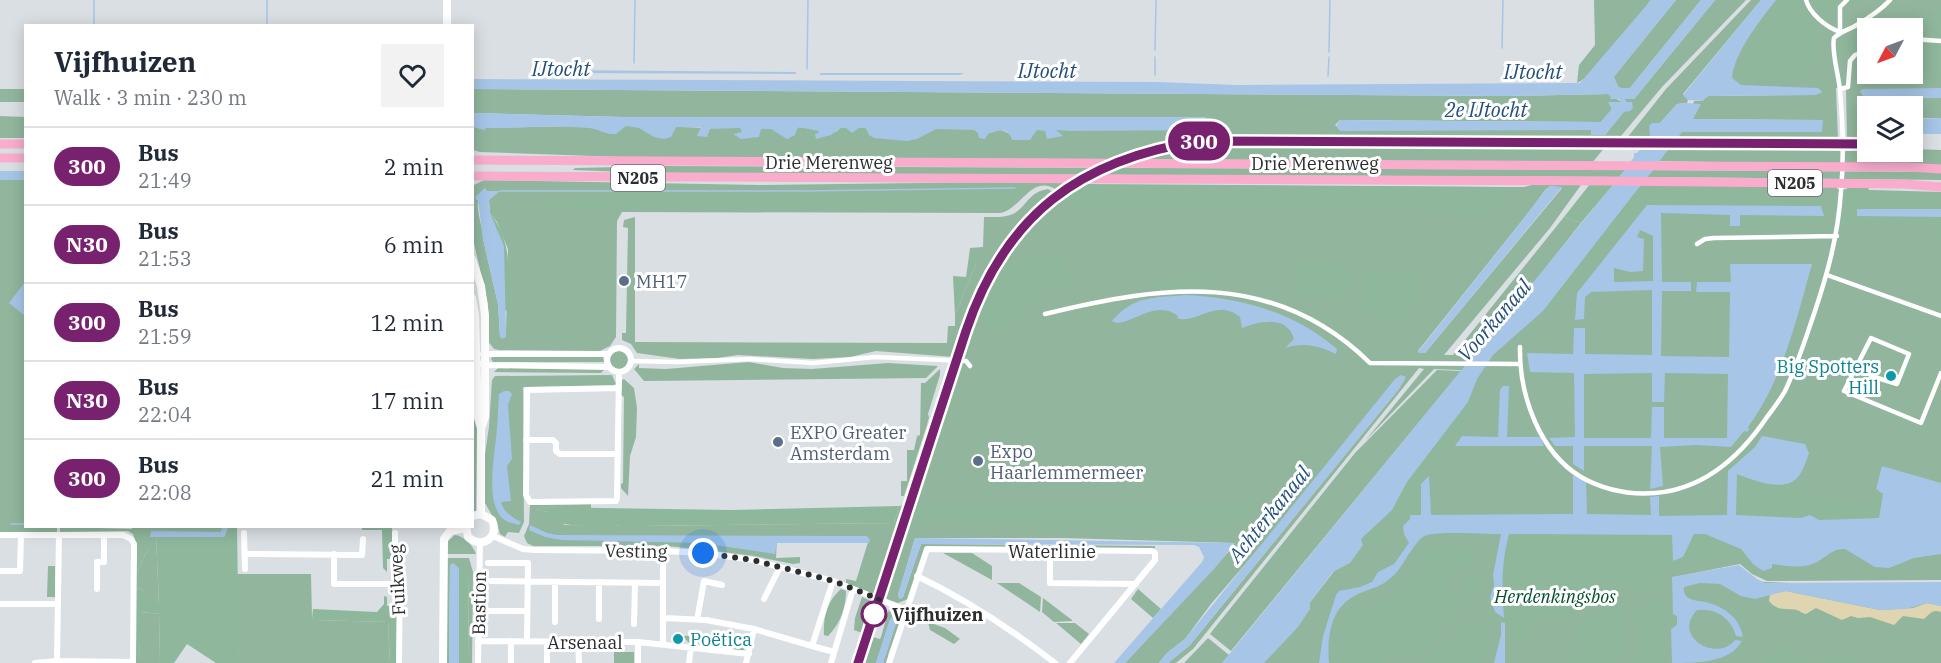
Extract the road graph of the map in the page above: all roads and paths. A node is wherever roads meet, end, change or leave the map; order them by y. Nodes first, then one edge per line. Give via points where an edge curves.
1 (447, 0) edge
2 (1806, 0) edge
3 (1847, 0) edge
4 (1890, 0) edge
5 (447, 24) edge
6 (1840, 32) junction
7 (1923, 39) edge
8 (1941, 40) edge
9 (1857, 55) edge
10 (1840, 89) junction
11 (0, 144) edge
12 (24, 144) edge
13 (0, 158) edge
14 (24, 158) edge
15 (474, 160) edge
16 (1941, 169) edge
17 (474, 177) edge
18 (1941, 186) edge
19 (1837, 237) junction
20 (1697, 244) dead end
21 (474, 265) edge
22 (1827, 275) junction
23 (474, 310) edge
24 (1045, 314) dead end
25 (1941, 316) edge
26 (1520, 347) dead end
27 (485, 353) junction
28 (608, 354) junction
29 (474, 359) edge
30 (631, 361) junction
31 (1520, 364) junction
32 (485, 365) junction
33 (970, 366) dead end
34 (1873, 366) dead end
35 (608, 367) junction
36 (619, 373) junction
37 (1941, 373) edge
38 (619, 388) junction
39 (482, 429) junction
40 (526, 440) junction
41 (618, 454) junction
42 (476, 515) edge
43 (462, 528) edge
44 (466, 528) edge
45 (244, 533) dead end
46 (395, 533) dead end
47 (0, 535) edge
48 (21, 535) junction
49 (59, 536) junction
50 (104, 536) junction
51 (493, 536) junction
52 (363, 539) dead end
53 (480, 543) junction
54 (663, 551) junction
55 (1050, 551) junction
56 (245, 554) junction
57 (334, 554) junction
58 (488, 563) dead end
59 (780, 567) junction
60 (244, 569) dead end
61 (0, 571) edge
62 (917, 576) junction
63 (490, 581) dead end
64 (527, 581) junction
65 (833, 581) junction
66 (555, 582) junction
67 (599, 582) junction
68 (635, 583) junction
69 (662, 583) junction
70 (400, 584) junction
71 (1136, 584) junction
72 (722, 585) dead end
73 (97, 589) dead end
74 (853, 589) junction
75 (764, 599) dead end
76 (0, 604) edge
77 (58, 604) junction
78 (906, 610) junction
79 (479, 611) junction
80 (527, 611) junction
81 (664, 618) junction
82 (598, 619) dead end
83 (697, 620) junction
84 (555, 622) dead end
85 (634, 624) dead end
86 (754, 629) junction
87 (478, 641) junction
88 (511, 641) junction
89 (527, 642) junction
90 (548, 642) junction
91 (578, 642) junction
92 (639, 642) junction
93 (663, 643) junction
94 (812, 646) junction
95 (691, 647) junction
96 (834, 652) junction
97 (749, 660) edge
98 (57, 661) junction
99 (133, 662) edge
100 (35, 663) edge
101 (399, 663) edge
102 (443, 663) edge
103 (478, 663) edge
104 (511, 663) edge
105 (547, 663) edge
106 (579, 663) edge
107 (638, 663) edge
108 (689, 663) edge
109 (831, 663) edge
110 (889, 663) edge
111 (1055, 663) edge
112 (1070, 663) edge

1 - 5 street
2 - 6 street via 1812,12
3 - 6 street via 1840,7
4 - 6 street
6 - 10 street via 1833,41
7 - 8 street
9 - 10 street via 1850,61 1848,87
10 - 19 street via 1842,190
11 - 12 highway
13 - 14 highway
15 - 16 highway, Drie Merenweg / N205
17 - 18 highway, Drie Merenweg / N205 via 1648,181
19 - 20 street via 1714,238
19 - 22 street
21 - 27 street via 485,315
22 - 25 street
22 - 31 street via 1784,392 1752,438 1719,470 1669,492 1618,491 1590,482 1568,469 1542,435 1531,412
23 - 29 street
24 - 31 street via 1148,293 1216,291 1246,296 1304,315 1369,362
26 - 31 street
27 - 28 street
27 - 29 street
27 - 32 street
28 - 30 street via 614,348 623,348
28 - 35 street
29 - 32 street
29 - 39 street
30 - 33 street via 750,359 813,363 875,357 966,361
30 - 36 street
32 - 35 street
32 - 39 street
34 - 37 street via 1870,376 1897,384 1909,354 1871,338 1844,391 1921,423
35 - 36 street
36 - 38 street
38 - 40 street via 527,390
38 - 41 street
39 - 42 street
40 - 41 street via 553,440 560,454
40 - 41 street via 526,495 530,502 616,501
42 - 51 street via 489,517 494,523
43 - 102 street via 450,531 444,538
44 - 53 street via 472,540
45 - 56 street
46 - 70 street, Fuikweg
47 - 48 street
48 - 49 street
48 - 61 street via 20,571
49 - 50 street
49 - 77 street
50 - 73 street via 104,562 97,562
50 - 99 street via 123,535 134,544
51 - 53 street
51 - 54 street, Vesting via 523,549
52 - 57 street via 362,555
53 - 79 street, Bastion
54 - 59 street, Vesting via 703,553
54 - 69 street
55 - 62 street, Waterlinie via 927,549
55 - 71 street via 1050,583
55 - 71 street, Waterlinie via 1152,551 1155,560
56 - 57 street
56 - 60 street
57 - 70 street via 334,584
58 - 64 street via 528,563
59 - 65 street, Vesting
59 - 75 street
62 - 78 street, Waterlinie
62 - 111 street via 993,618
63 - 64 street
64 - 66 street
64 - 80 street
65 - 74 street, Vesting
65 - 94 street
66 - 67 street
66 - 84 street
67 - 68 street
67 - 82 street
68 - 69 street
68 - 85 street
69 - 81 street
70 - 101 street, Fuikweg
71 - 112 street, Waterlinie
72 - 83 street via 704,581
74 - 78 street, Vesting
74 - 96 street
76 - 77 street
77 - 98 street
78 - 110 street, Waterlinie
79 - 80 street
79 - 87 street, Bastion
80 - 89 street
81 - 83 street
81 - 93 street
83 - 86 street
86 - 94 street
86 - 97 street
87 - 88 street, Arsenaal
87 - 103 street, Bastion
88 - 89 street, Arsenaal
88 - 104 street
89 - 90 street, Arsenaal
90 - 91 street, Arsenaal
90 - 105 street
91 - 92 street, Arsenaal
91 - 106 street
92 - 93 street, Arsenaal
92 - 107 street
93 - 95 street, Arsenaal
94 - 96 street
95 - 97 street, Arsenaal
95 - 108 street
96 - 109 street
98 - 99 street
98 - 100 street

